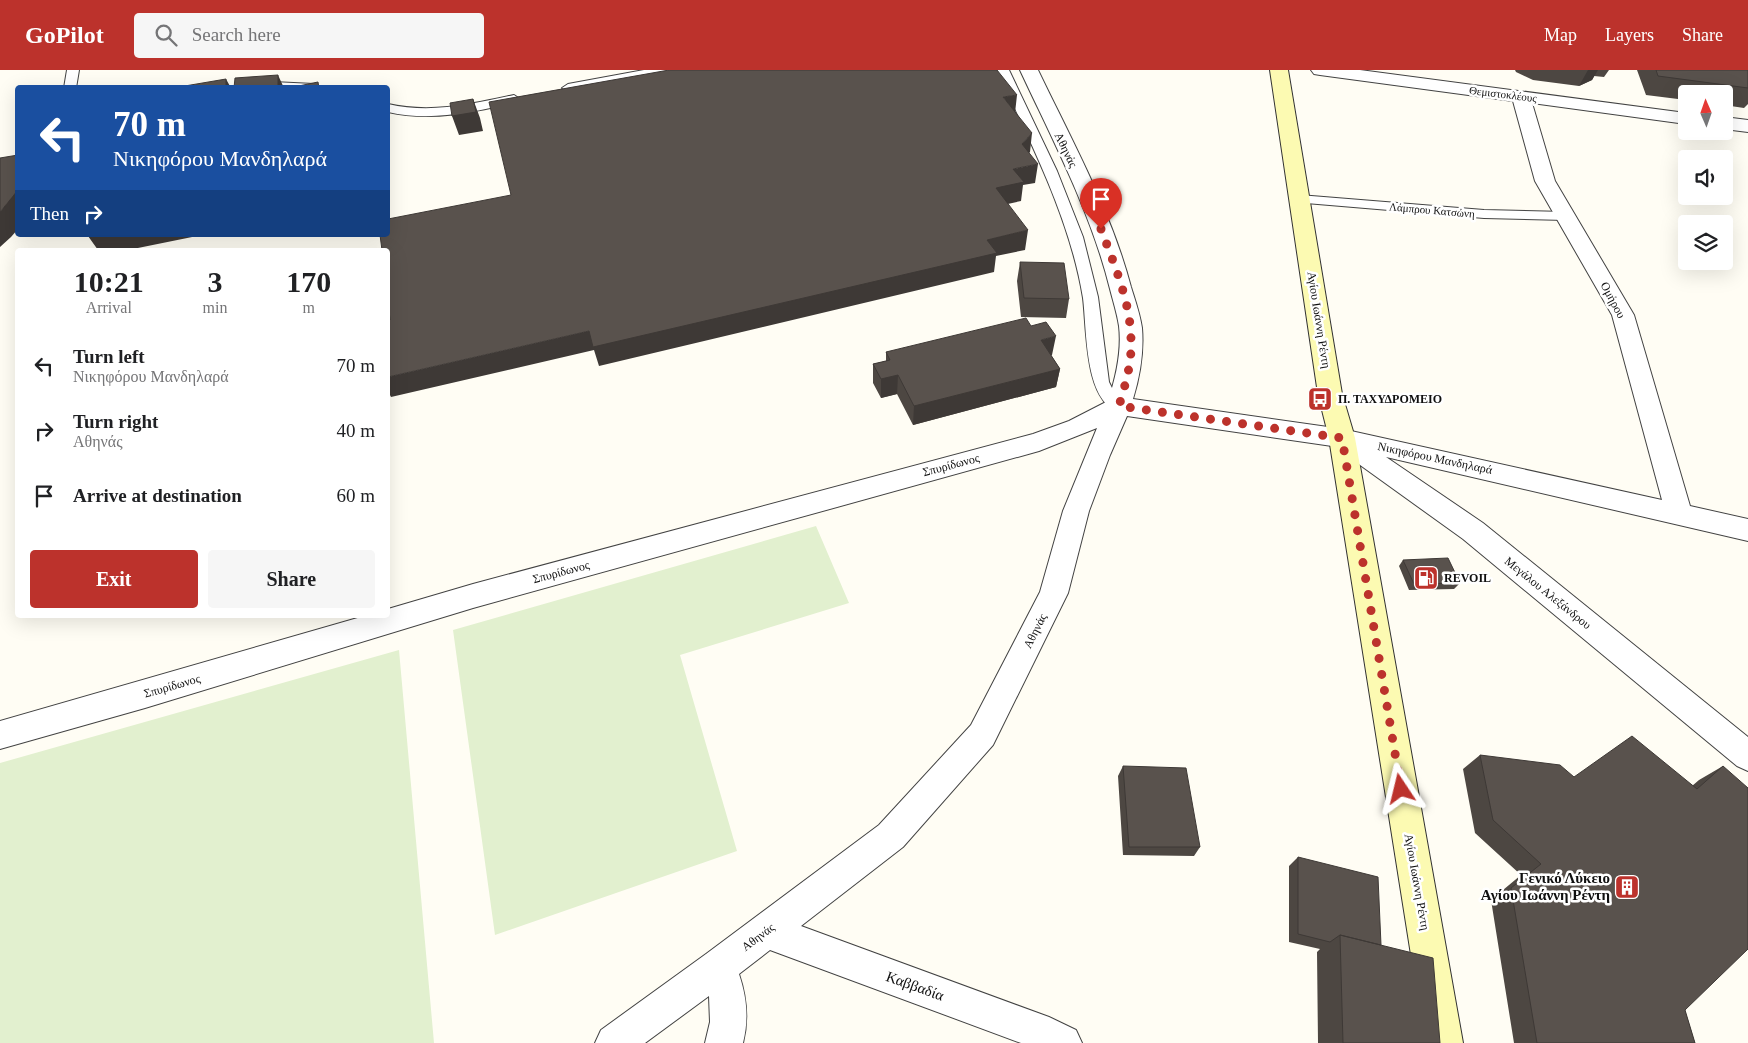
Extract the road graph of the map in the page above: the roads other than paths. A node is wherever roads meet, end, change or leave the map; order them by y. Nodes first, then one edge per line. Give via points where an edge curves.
1 (73, 70) edge
2 (663, 70) edge
3 (1003, 70) edge
4 (1029, 70) edge
5 (1278, 70) edge
6 (1320, 70) edge
7 (70, 85) edge
8 (559, 90) edge
9 (530, 96) edge
10 (1521, 96) junction
11 (390, 108) edge
12 (1678, 117) edge
13 (1733, 124) edge
14 (1748, 126) edge
15 (1299, 199) junction
16 (1566, 216) junction
17 (1119, 406) junction
18 (1342, 438) junction
19 (1679, 514) junction
20 (1748, 530) edge
21 (0, 735) edge
22 (1748, 756) edge
23 (766, 931) junction
24 (720, 967) junction
25 (614, 1043) edge
26 (724, 1043) edge
27 (1063, 1043) edge
28 (1444, 1043) edge

1 - 7 lane
2 - 8 lane
3 - 17 lane via 1050,171 1076,237 1090,297 1101,382 1106,395
4 - 17 street, Αθηνάς via 1088,195 1125,301 1132,343 1128,376
5 - 15 street, Αγίου Ιωάννη Ρέντη
6 - 10 street, Θεμιστοκλέους
9 - 11 lane via 448,112
10 - 12 street, Θεμιστοκλέους
10 - 16 street, Ομήρου via 1545,181
13 - 14 street
15 - 16 lane, Λάμπρου Κατσώνη via 1484,214
15 - 18 street, Αγίου Ιωάννη Ρέντη via 1330,394
16 - 19 street, Ομήρου via 1623,315
17 - 18 street, Νικηφόρου Μανδηλαρά
17 - 21 street, Σπυρίδωνος via 1039,442 473,596
17 - 23 street, Αθηνάς via 1076,511 1054,593 982,735 891,836
18 - 19 street, Νικηφόρου Μανδηλαρά
18 - 22 street, Μεγάλου Αλεξάνδρου via 1473,531
18 - 28 street, Αγίου Ιωάννη Ρέντη
19 - 20 street, Νικηφόρου Μανδηλαρά
23 - 24 street, Αθηνάς
23 - 27 street, Καββαδία via 1036,1030
24 - 25 street, Αθηνάς
24 - 26 street via 729,998

